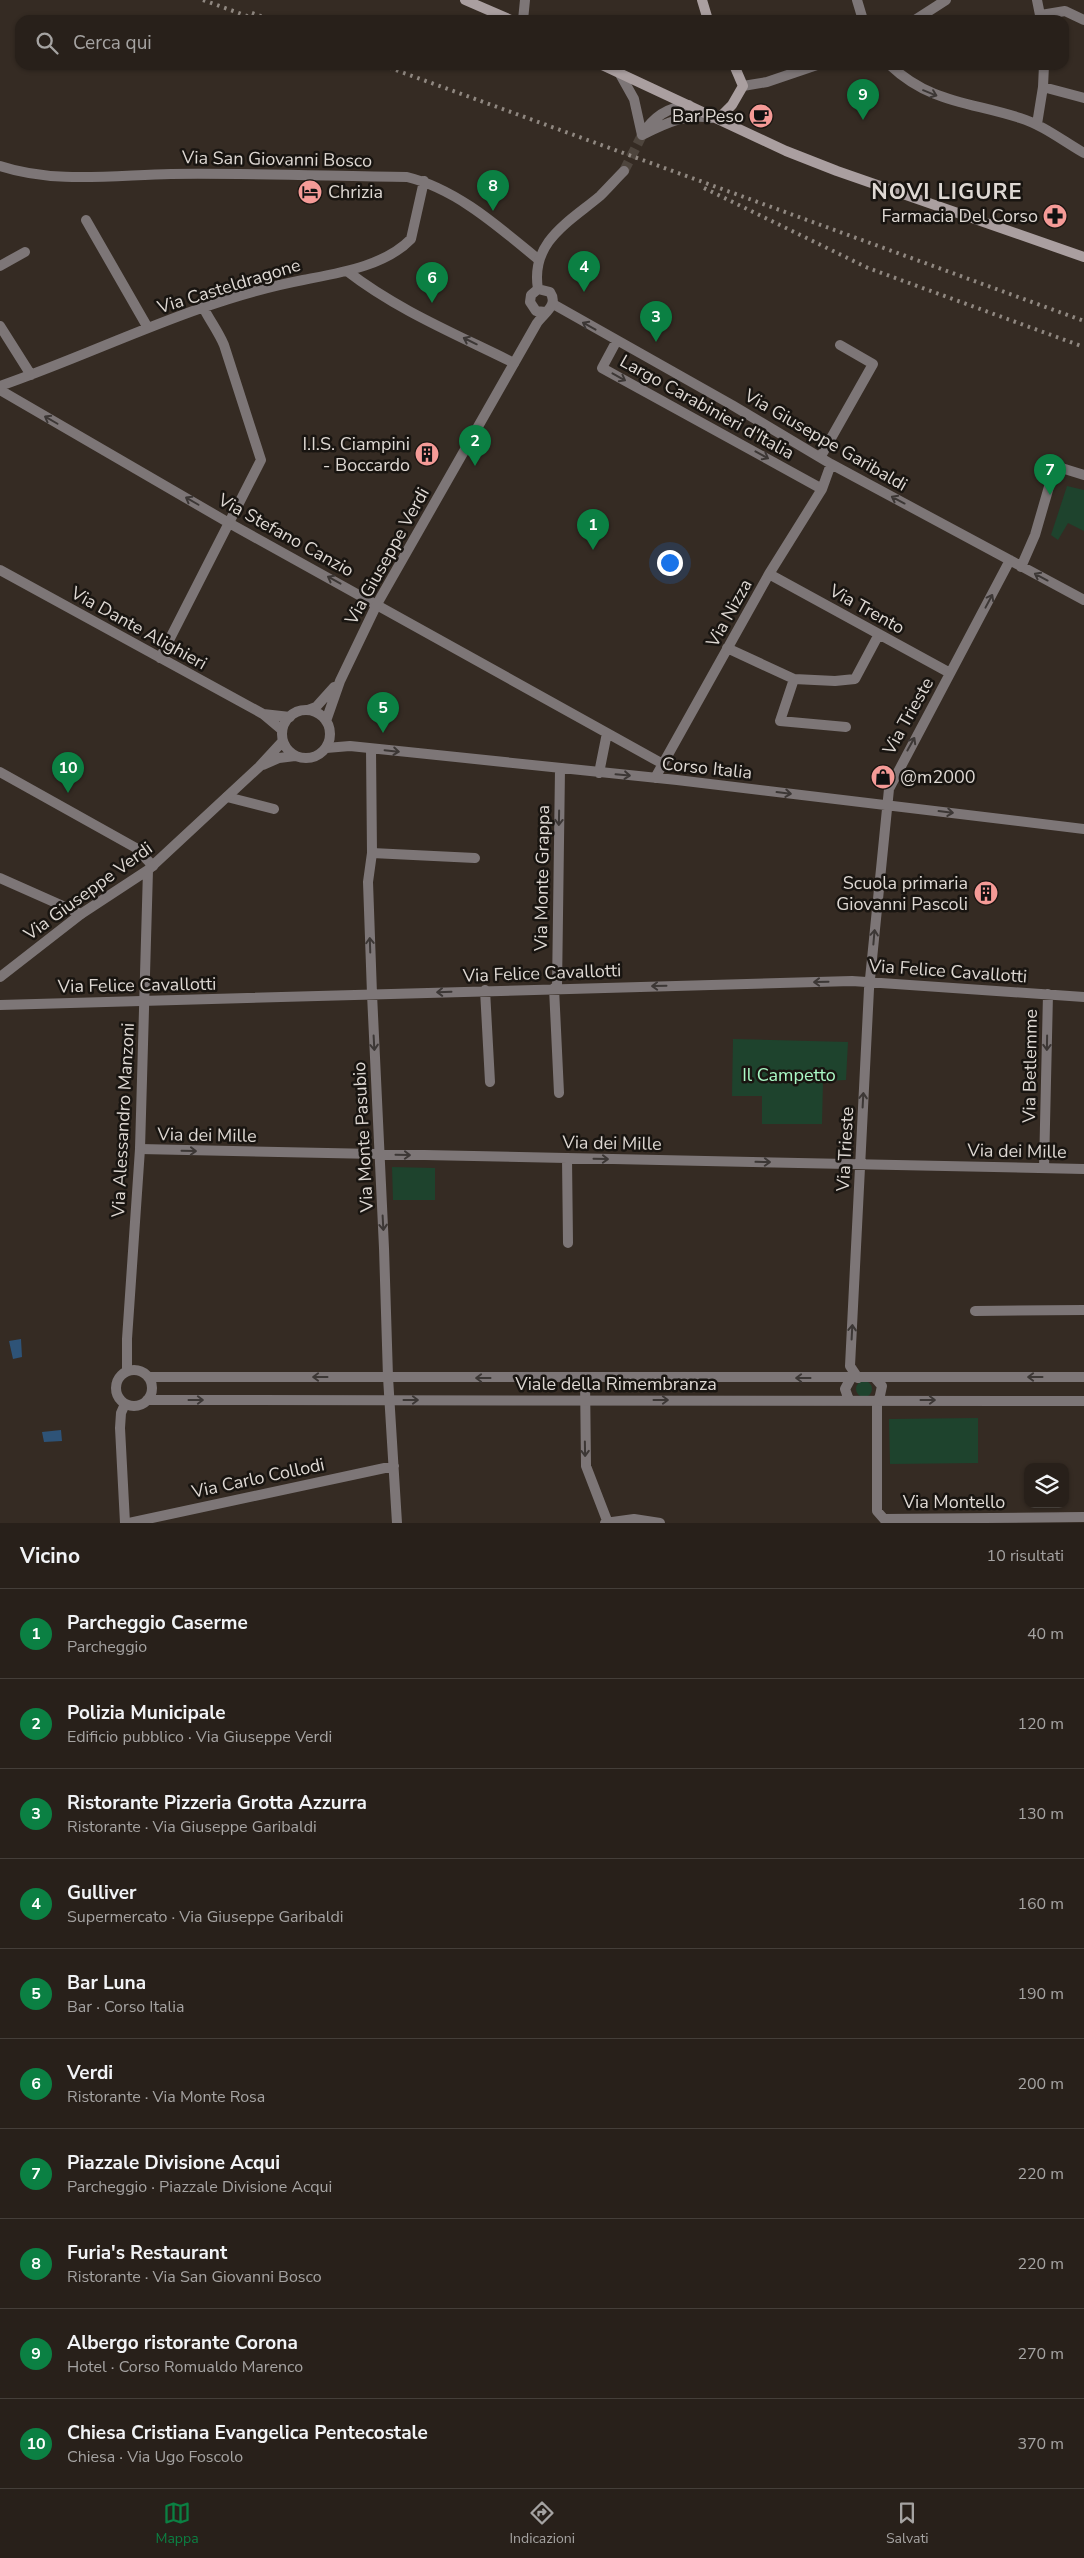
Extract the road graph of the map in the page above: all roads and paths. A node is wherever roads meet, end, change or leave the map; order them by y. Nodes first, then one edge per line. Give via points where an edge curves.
1 (465, 0) edge
2 (526, 0) edge
3 (702, 0) edge
4 (856, 0) edge
5 (946, 0) edge
6 (1037, 0) edge
7 (500, 15) edge
8 (524, 15) edge
9 (706, 15) edge
10 (861, 15) edge
11 (923, 15) edge
12 (1041, 15) edge
13 (1051, 15) edge
14 (1084, 20) edge
15 (612, 70) edge
16 (736, 70) edge
17 (802, 70) edge
18 (896, 70) edge
19 (1044, 70) edge
20 (620, 74) junction
21 (743, 86) junction
22 (1043, 87) junction
23 (1084, 98) edge
24 (689, 105) junction
25 (718, 120) junction
26 (1037, 124) junction
27 (642, 135) junction
28 (1084, 153) edge
29 (0, 166) edge
30 (624, 170) tunnel mouth
31 (424, 181) junction
32 (86, 220) dead end
33 (25, 252) dead end
34 (535, 257) junction
35 (1084, 257) edge
36 (0, 266) edge
37 (347, 271) junction
38 (538, 289) junction
39 (553, 304) junction
40 (203, 307) junction
41 (533, 309) junction
42 (545, 312) junction
43 (0, 326) edge
44 (148, 328) junction
45 (616, 342) junction
46 (524, 344) junction
47 (840, 346) dead end
48 (514, 363) junction
49 (31, 375) junction
50 (0, 386) edge
51 (0, 390) edge
52 (821, 456) junction
53 (831, 464) junction
54 (1084, 475) edge
55 (822, 489) junction
56 (229, 523) junction
57 (1010, 560) junction
58 (1021, 566) junction
59 (0, 570) edge
60 (769, 574) junction
61 (1084, 600) edge
62 (377, 604) junction
63 (879, 634) junction
64 (727, 648) junction
65 (160, 658) junction
66 (950, 673) junction
67 (794, 679) junction
68 (340, 681) junction
69 (308, 710) junction
70 (263, 714) junction
71 (290, 717) junction
72 (326, 721) junction
73 (846, 727) dead end
74 (282, 730) junction
75 (607, 733) junction
76 (283, 741) junction
77 (326, 748) junction
78 (371, 749) junction
79 (295, 756) junction
80 (663, 764) junction
81 (259, 767) junction
82 (560, 769) junction
83 (0, 772) edge
84 (600, 773) junction
85 (655, 778) junction
86 (227, 797) junction
87 (886, 805) junction
88 (274, 809) dead end
89 (1084, 829) edge
90 (372, 853) junction
91 (475, 858) dead end
92 (150, 868) junction
93 (0, 878) edge
94 (81, 914) junction
95 (0, 977) edge
96 (870, 981) junction
97 (556, 988) junction
98 (485, 990) junction
99 (372, 994) junction
100 (1048, 994) junction
101 (1084, 997) edge
102 (144, 1002) junction
103 (0, 1005) edge
104 (490, 1082) dead end
105 (559, 1094) dead end
106 (140, 1149) junction
107 (380, 1154) junction
108 (567, 1158) junction
109 (860, 1164) junction
110 (1044, 1168) junction
111 (1084, 1169) edge
112 (568, 1243) dead end
113 (1084, 1310) edge
114 (975, 1311) dead end
115 (127, 1371) junction
116 (148, 1377) junction
117 (388, 1377) junction
118 (1084, 1377) edge
119 (585, 1378) junction
120 (855, 1378) junction
121 (875, 1378) junction
122 (147, 1400) junction
123 (389, 1400) junction
124 (585, 1400) junction
125 (849, 1400) junction
126 (878, 1400) junction
127 (1084, 1401) edge
128 (125, 1404) junction
129 (394, 1466) junction
130 (1084, 1518) edge
131 (1037, 1520) edge
132 (882, 1521) edge
133 (125, 1523) edge
134 (130, 1523) edge
135 (397, 1523) edge
136 (607, 1523) edge
137 (660, 1523) edge

1 - 7 main road
2 - 8 street
3 - 9 main road
4 - 10 street
5 - 11 street
6 - 12 street
13 - 14 street via 1065,12
15 - 20 main road
16 - 21 main road
17 - 21 street
18 -> 26 street via 931,94
19 - 22 street
20 - 24 main road
20 - 27 street via 634,99
21 - 25 main road
22 - 23 street
22 - 26 street
24 - 25 main road
24 - 27 street via 654,118
25 - 27 street via 697,116 678,119
25 - 35 main road via 844,174
26 - 28 street
29 - 31 street, Via San Giovanni Bosco via 32,174 64,176 215,174 407,177
30 - 34 street, Via Giuseppe Verdi
31 - 34 street, Via San Giovanni Bosco via 467,205
31 - 37 street, Via Casteldragone via 411,239 405,246
32 - 44 street
33 - 36 street
34 - 38 street, Via Giuseppe Verdi
37 - 40 street, Via Casteldragone via 290,282
48 -> 37 street via 428,320 362,283
38 - 39 street via 550,292
38 - 41 street, Via Giuseppe Verdi via 530,298
39 - 42 street, Via Giuseppe Verdi
45 -> 39 street, Via Giuseppe Garibaldi
40 - 44 street, Via Casteldragone
40 - 56 street via 224,345 261,460
41 - 42 street
41 - 46 street, Via Giuseppe Verdi
42 - 46 street, Via Giuseppe Verdi
43 - 49 street
44 - 49 street, Via Casteldragone
45 - 52 street, Via Giuseppe Garibaldi
45 -> 55 street, Largo Carabinieri d'Italia via 602,368
46 - 48 street, Via Giuseppe Verdi
47 - 52 street via 873,364
48 - 62 street, Via Giuseppe Verdi
49 - 50 street, Via Casteldragone
56 -> 51 street, Via Stefano Canzio
52 - 53 street, Via Giuseppe Garibaldi
53 - 55 street, Via Nizza
57 -> 53 street, Via Giuseppe Garibaldi
54 - 58 street via 1056,466 1035,535
55 - 60 street, Via Nizza
62 -> 56 street, Via Stefano Canzio
56 - 65 street
57 - 58 street, Via Giuseppe Garibaldi
66 -> 57 street, Via Trieste
61 -> 58 street, Via Giuseppe Garibaldi
59 - 65 street, Via Dante Alighieri
60 - 63 street, Via Trento
60 - 64 street, Via Nizza
62 - 68 street, Via Giuseppe Verdi
62 - 75 street, Via Stefano Canzio
63 - 66 street, Via Trento
63 - 67 street via 855,679
64 - 67 street
64 - 80 street, Via Nizza
65 - 70 street, Via Dante Alighieri
87 -> 66 street, Via Trieste via 892,779
67 - 73 street via 780,721
68 - 69 street, Via Giuseppe Verdi via 316,707
68 - 72 street, Via Giuseppe Verdi
69 - 71 street
69 - 72 street
70 - 71 street, Via Dante Alighieri
70 - 74 street, Via Dante Alighieri
71 - 74 street
72 - 77 street via 330,735
74 - 76 street
75 - 80 street, Via Stefano Canzio
75 - 84 street
76 - 79 street
76 - 81 street, Via Giuseppe Verdi
77 - 78 street, Corso Italia via 350,746
77 - 79 street via 311,758
78 -> 82 street, Corso Italia
78 - 90 street, Via Monte Pasubio
79 - 81 street, Via Giuseppe Verdi via 279,758
80 - 85 street, Via Nizza
81 - 86 street, Via Giuseppe Verdi
82 - 84 street, Corso Italia
82 -> 97 street, Via Monte Grappa
83 - 92 street via 136,848
84 -> 85 street, Corso Italia
85 -> 87 street, Corso Italia
86 - 88 street
86 - 92 street, Via Giuseppe Verdi
87 -> 89 street, Corso Italia
96 -> 87 street, Via Trieste
90 - 91 street
99 -> 90 street, Via Monte Pasubio via 368,882
92 - 94 street, Via Giuseppe Verdi
92 - 102 street, Via Alessandro Manzoni
93 - 94 street
94 - 95 street, Via Giuseppe Verdi
96 -> 97 street, Via Felice Cavallotti
96 - 100 street, Via Felice Cavallotti
109 -> 96 street, Via Trieste
97 - 98 street, Via Felice Cavallotti
97 - 105 street, Via Monte Grappa
98 -> 99 street, Via Felice Cavallotti
98 - 104 street
99 - 102 street, Via Felice Cavallotti
99 -> 107 street, Via Monte Pasubio
100 - 101 street, Via Felice Cavallotti
100 -> 110 street, Via Betlemme
102 - 103 street, Via Felice Cavallotti
102 - 106 street, Via Alessandro Manzoni
106 -> 107 street, Via dei Mille
106 - 115 street, Via Alessandro Manzoni
107 -> 108 street, Via dei Mille
107 -> 117 street, Via Monte Pasubio
108 -> 109 street, Via dei Mille
108 - 112 street
109 - 110 street, Via dei Mille
120 -> 109 street, Via Trieste via 850,1366
110 - 111 street, Via dei Mille
113 - 114 street
115 - 116 street via 141,1371
115 - 128 street via 119,1377 116,1386 118,1396
117 -> 116 street, Viale della Rimembranza
116 - 122 street via 152,1386
119 -> 117 street, Viale della Rimembranza
117 - 123 street, Via Monte Pasubio
118 -> 121 street, Viale della Rimembranza
120 -> 119 street, Viale della Rimembranza
119 - 124 street
120 - 121 street, Viale della Rimembranza
120 - 125 street via 845,1389
121 - 126 street, Via Montello via 882,1386
122 -> 123 street, Viale della Rimembranza
122 - 128 street via 137,1406
123 -> 124 street, Viale della Rimembranza
123 - 129 street, Via Monte Pasubio
124 -> 125 street, Viale della Rimembranza
124 -> 136 street via 586,1466
125 - 126 street, Viale della Rimembranza
126 -> 127 street, Viale della Rimembranza
126 - 132 street, Via Montello via 877,1512
128 - 133 street via 120,1428
129 - 134 street, Via Carlo Collodi
129 - 135 street, Via Monte Pasubio
130 - 131 street, Via Montello
131 - 132 street, Via Montello
136 - 137 street via 634,1518

